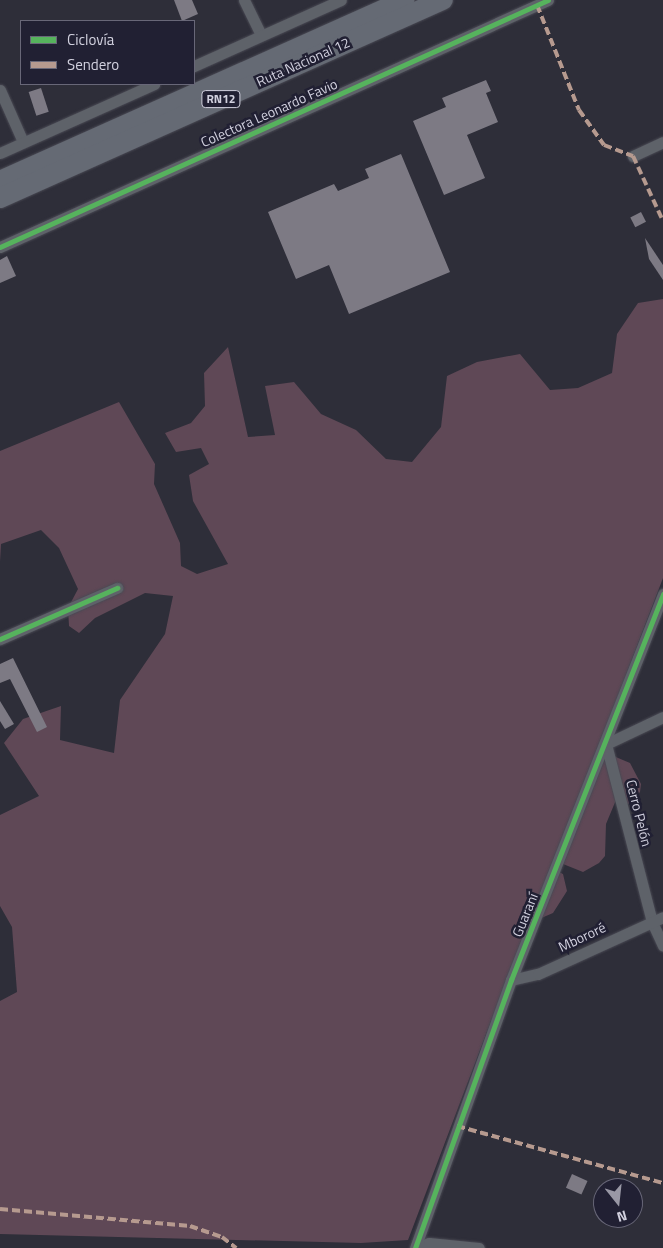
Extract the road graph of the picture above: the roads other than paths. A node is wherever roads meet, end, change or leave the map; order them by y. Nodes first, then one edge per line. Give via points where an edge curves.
1 (244, 0) edge
2 (341, 0) edge
3 (404, 0) edge
4 (443, 0) edge
5 (548, 0) edge
6 (261, 36) junction
7 (195, 66) edge
8 (152, 85) edge
9 (0, 90) edge
10 (23, 142) junction
11 (663, 142) edge
12 (0, 153) edge
13 (633, 156) dead end
14 (0, 181) edge
15 (0, 198) edge
16 (0, 247) edge
17 (117, 588) dead end
18 (663, 594) edge
19 (0, 639) edge
20 (663, 717) edge
21 (606, 744) junction
22 (663, 917) edge
23 (652, 922) junction
24 (663, 946) edge
25 (511, 980) junction
26 (416, 1248) edge
27 (479, 1248) edge

1 - 6 street
2 - 6 street
3 - 14 highway, Ruta Nacional 12 / RN12
4 - 15 highway, Ruta Nacional 12 / RN12
5 - 16 street, Colectora Leonardo Favio
6 - 7 street
8 - 10 street
9 - 10 street
10 - 12 street
11 - 13 street
17 - 19 street
18 - 21 street, Guaraní
20 - 21 street
21 - 23 street, Cerro Pelón
21 - 25 street, Guaraní
22 - 23 street, Mbororé
23 - 24 street, Cerro Pelón
23 - 25 street, Mbororé via 538,974
25 - 26 street, Guaraní
26 - 27 street via 429,1243

